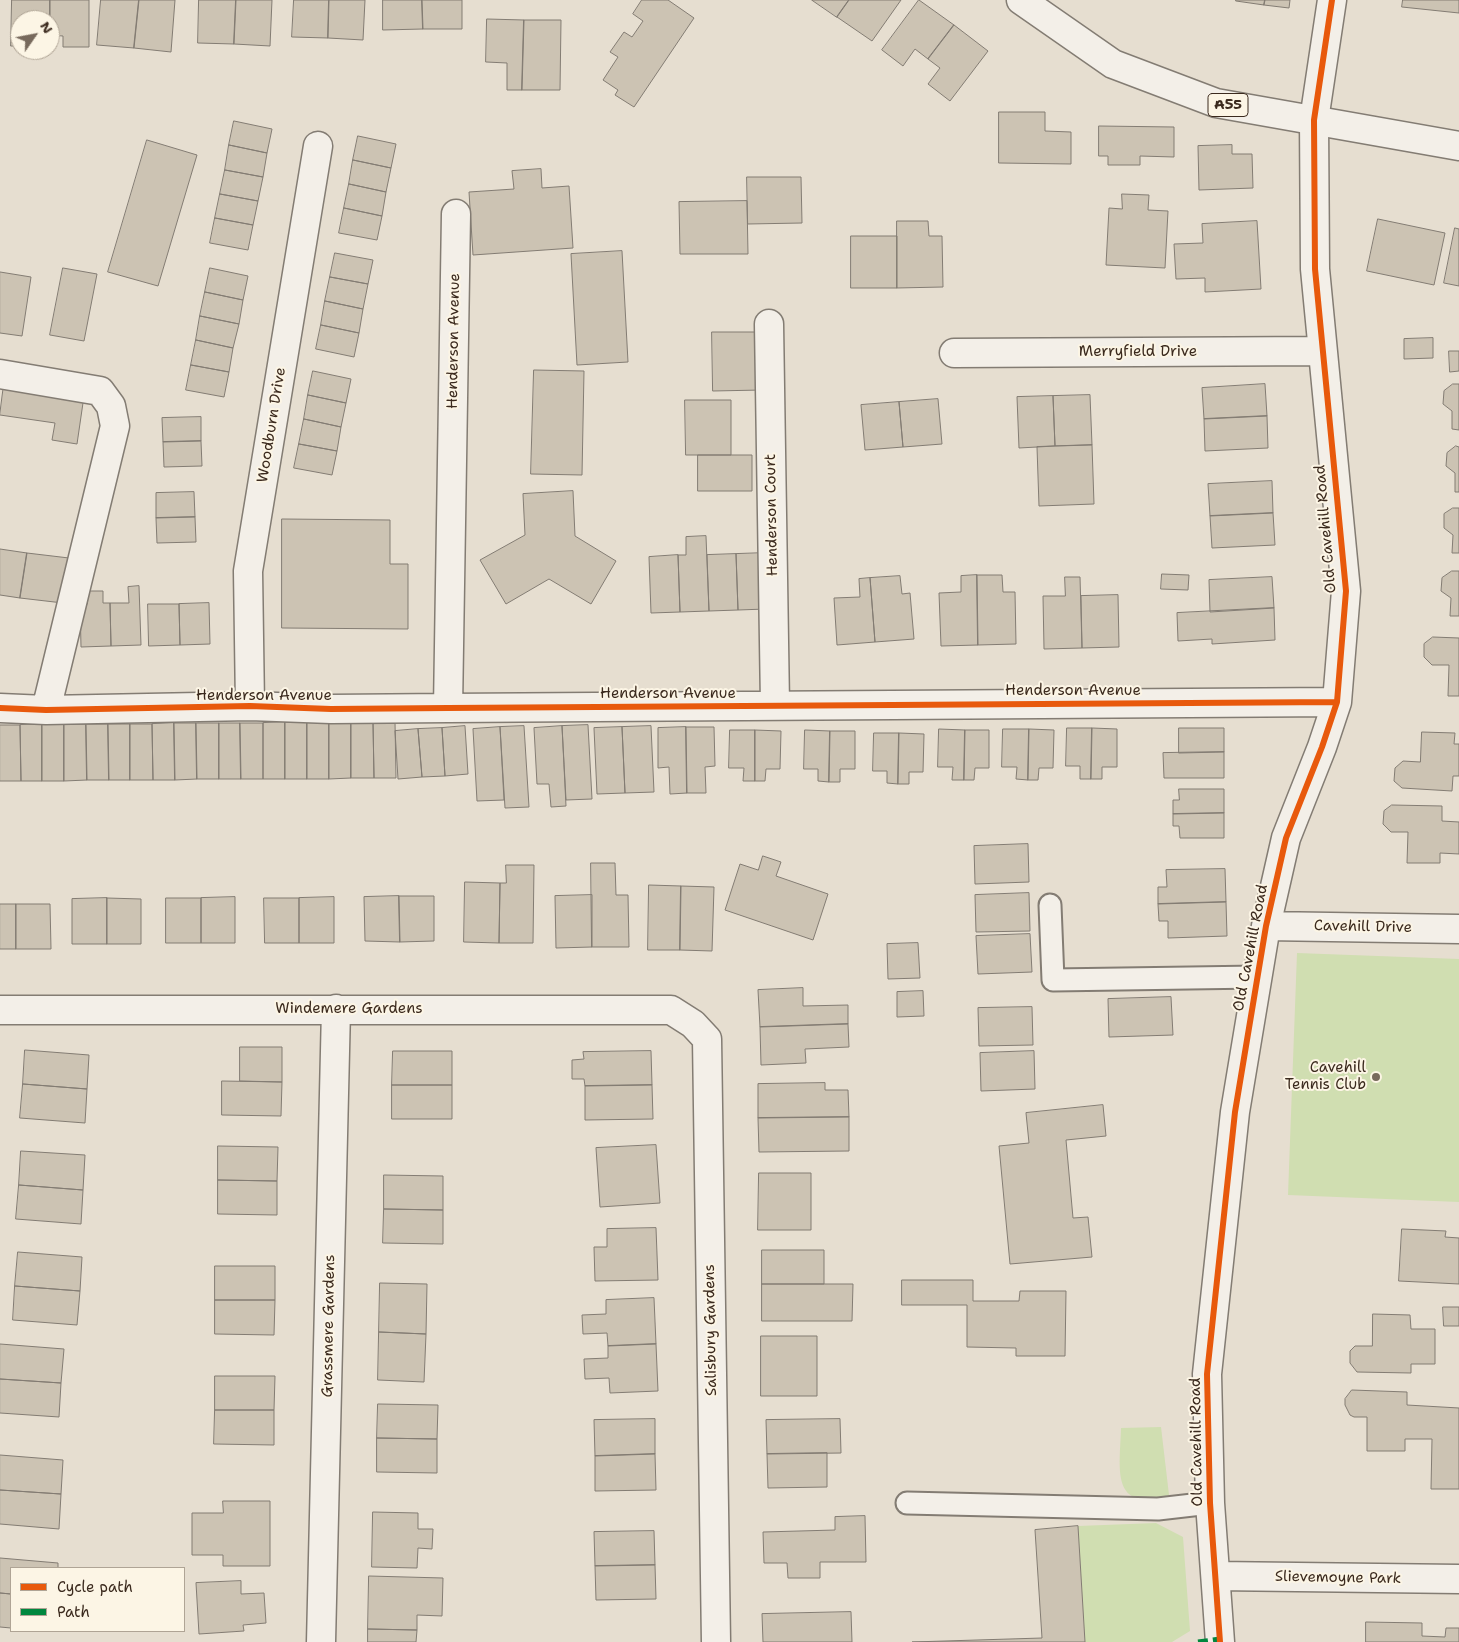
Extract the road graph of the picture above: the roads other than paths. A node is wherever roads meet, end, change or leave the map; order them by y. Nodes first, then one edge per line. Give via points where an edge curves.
1 (1022, 0) edge
2 (1332, 0) edge
3 (1314, 120) junction
4 (318, 146) dead end
5 (1459, 146) edge
6 (456, 214) dead end
7 (769, 324) dead end
8 (1322, 351) junction
9 (954, 352) dead end
10 (0, 374) edge
11 (1337, 702) junction
12 (250, 706) junction
13 (775, 706) junction
14 (0, 708) edge
15 (448, 708) junction
16 (46, 710) junction
17 (1050, 905) dead end
18 (1266, 926) junction
19 (1459, 929) edge
20 (1258, 977) junction
21 (336, 1009) junction
22 (0, 1010) edge
23 (693, 1024) joint
24 (907, 1503) dead end
25 (1210, 1504) junction
26 (1216, 1576) junction
27 (1459, 1579) edge
28 (321, 1642) edge
29 (716, 1642) edge
30 (1220, 1642) edge

1 - 3 main road, A55 via 1113,64 1216,103
2 - 3 main road, Old Cavehill Road
3 - 5 main road, A55
3 - 8 main road, Old Cavehill Road via 1315,269
4 - 12 main road, Woodburn Drive via 248,571
6 - 15 main road, Henderson Avenue
7 - 13 main road, Henderson Court
8 - 9 main road, Merryfield Drive
8 - 11 main road, Old Cavehill Road via 1346,591
10 - 16 main road via 100,391 111,406 115,426
11 - 13 main road, Henderson Avenue
11 - 18 main road, Old Cavehill Road via 1286,838
12 - 15 main road, Henderson Avenue
12 - 16 main road, Henderson Avenue
13 - 15 main road, Henderson Avenue
14 - 16 main road, Henderson Avenue
17 - 20 lane via 1053,980
18 - 19 main road, Cavehill Drive
18 - 20 main road, Old Cavehill Road
20 - 25 main road, Old Cavehill Road via 1235,1112 1207,1374
21 - 22 main road, Windemere Gardens
21 - 23 main road, Windemere Gardens via 670,1010
21 - 28 main road, Grassmere Gardens
23 - 29 main road, Salisbury Gardens via 707,1039
24 - 25 lane via 1158,1509
25 - 26 main road, Old Cavehill Road
26 - 27 main road, Slievemoyne Park
26 - 30 main road, Old Cavehill Road

